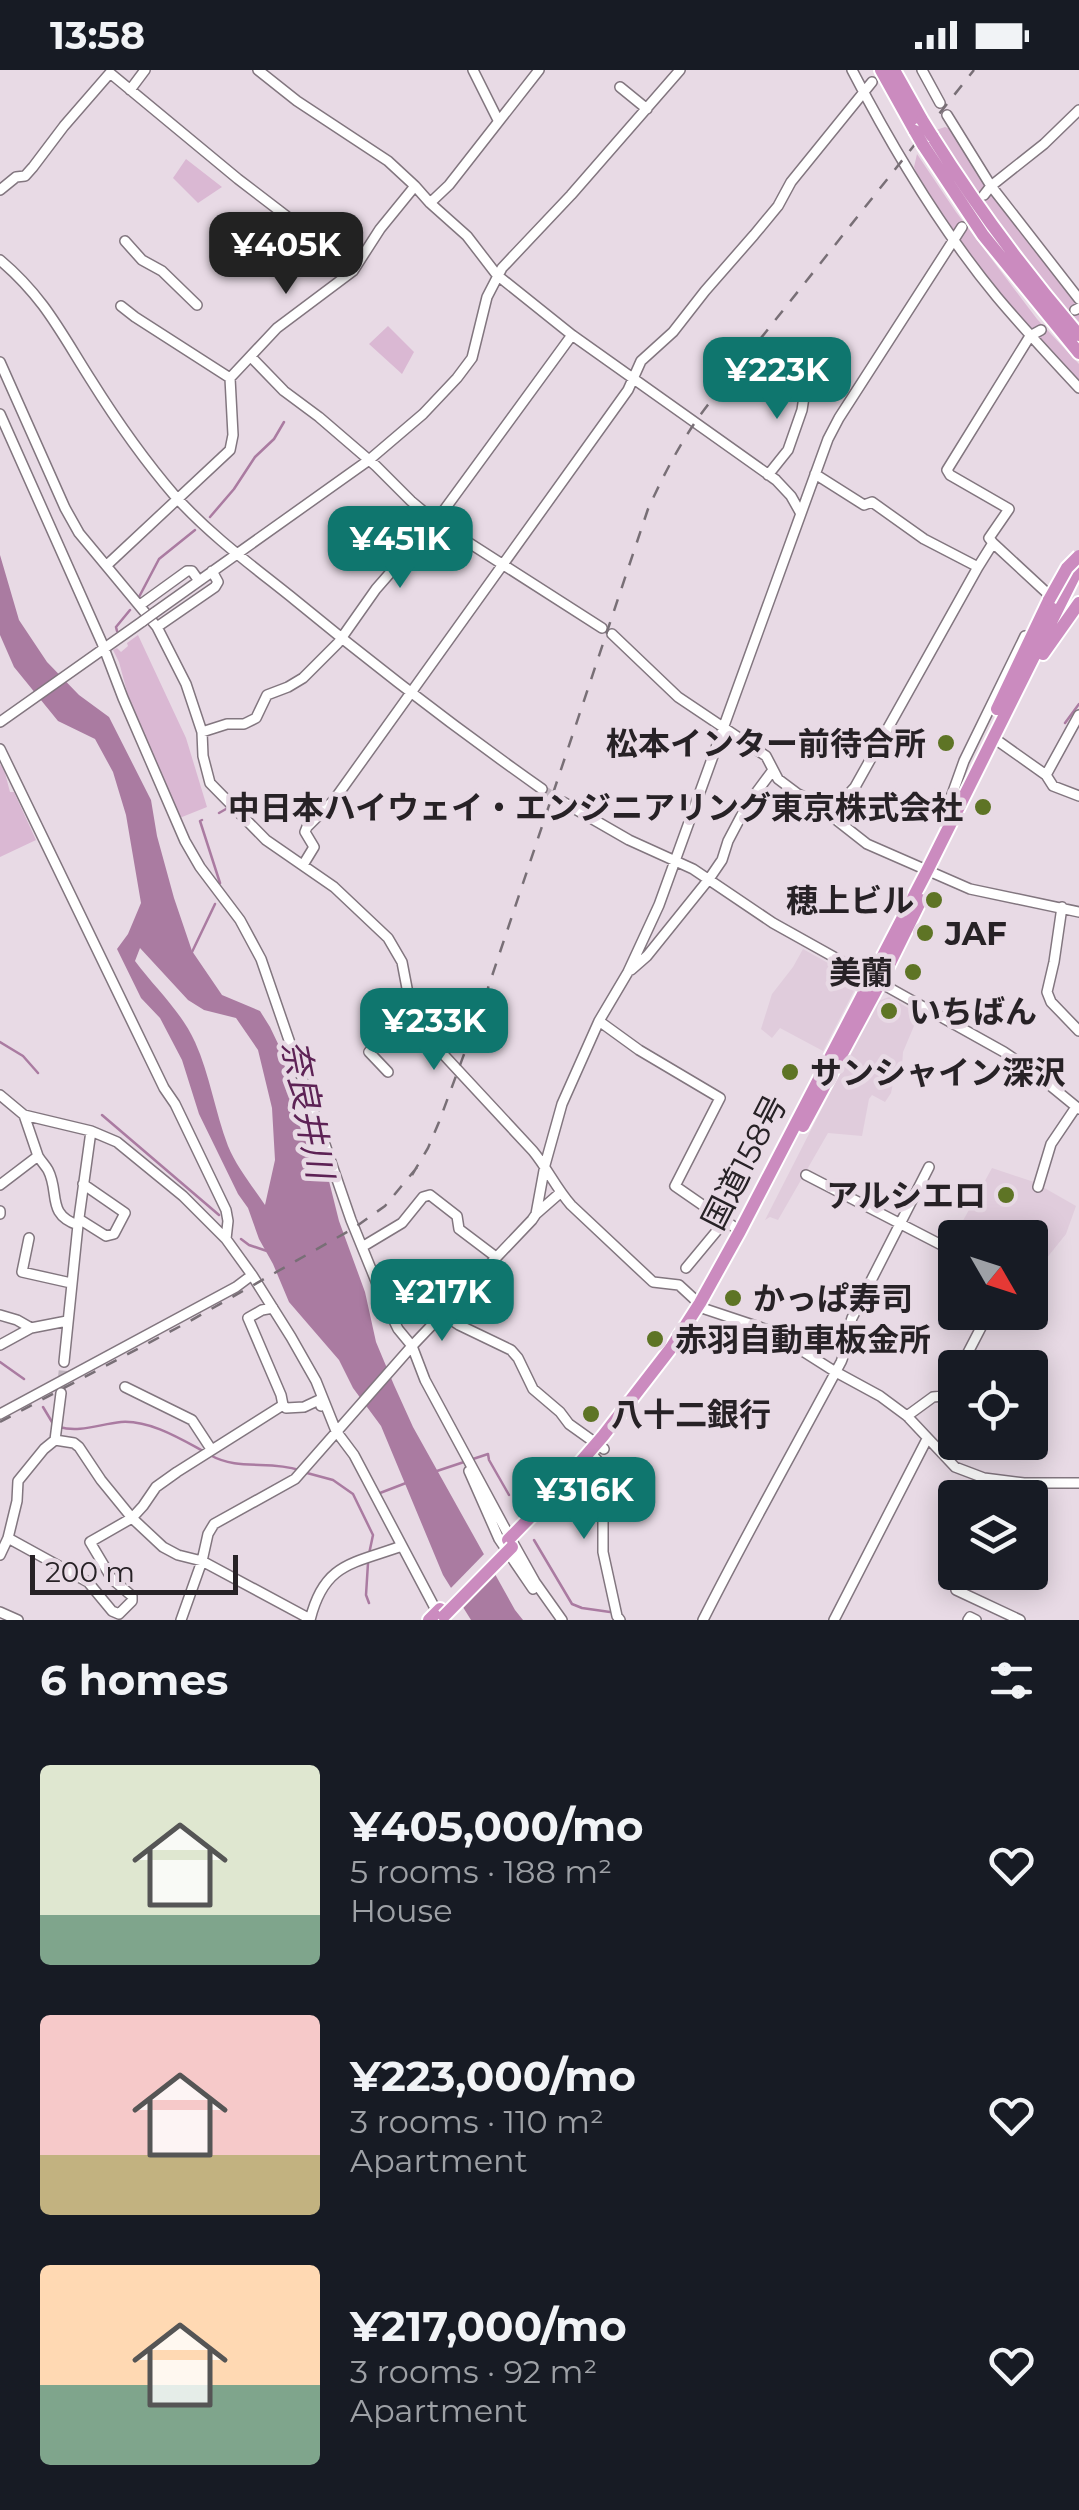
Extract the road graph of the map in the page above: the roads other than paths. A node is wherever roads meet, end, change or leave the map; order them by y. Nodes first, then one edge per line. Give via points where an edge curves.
1 (145, 70) edge
2 (258, 70) edge
3 (473, 70) edge
4 (539, 70) edge
5 (680, 70) edge
6 (852, 70) edge
7 (894, 70) edge
8 (922, 70) edge
9 (876, 76) edge
10 (620, 88) dead end
11 (130, 90) junction
12 (863, 92) junction
13 (940, 103) dead end
14 (646, 109) junction
15 (1079, 110) edge
16 (947, 115) dead end
17 (498, 120) junction
18 (918, 126) junction
19 (927, 141) junction
20 (415, 186) junction
21 (991, 186) junction
22 (0, 190) edge
23 (984, 195) dead end
24 (430, 204) junction
25 (962, 227) dead end
26 (954, 240) junction
27 (125, 241) dead end
28 (0, 260) edge
29 (352, 271) junction
30 (497, 274) junction
31 (1079, 298) edge
32 (197, 305) dead end
33 (121, 306) dead end
34 (1041, 330) dead end
35 (572, 335) junction
36 (1079, 335) edge
37 (1030, 336) junction
38 (1079, 353) edge
39 (251, 357) junction
40 (0, 362) edge
41 (807, 377) dead end
42 (230, 378) junction
43 (633, 378) junction
44 (1079, 388) edge
45 (0, 414) edge
46 (369, 460) junction
47 (768, 474) junction
48 (815, 474) junction
49 (178, 499) junction
50 (800, 512) junction
51 (435, 521) junction
52 (993, 543) junction
53 (238, 554) junction
54 (1079, 556) edge
55 (503, 564) junction
56 (107, 565) junction
57 (1079, 566) edge
58 (978, 568) junction
59 (212, 571) junction
60 (198, 581) junction
61 (1079, 585) edge
62 (1054, 596) junction
63 (1079, 603) edge
64 (140, 605) junction
65 (157, 627) junction
66 (602, 628) dead end
67 (612, 634) dead end
68 (341, 638) junction
69 (103, 649) junction
70 (1044, 654) junction
71 (411, 693) junction
72 (1079, 716) edge
73 (0, 722) edge
74 (722, 726) junction
75 (202, 732) junction
76 (998, 741) junction
77 (0, 748) edge
78 (773, 770) junction
79 (1046, 774) junction
80 (542, 789) tunnel mouth
81 (1079, 796) edge
82 (562, 802) tunnel mouth
83 (830, 815) junction
84 (954, 816) junction
85 (676, 862) junction
86 (303, 866) junction
87 (930, 873) junction
88 (709, 879) junction
89 (1062, 907) junction
90 (1079, 912) edge
91 (628, 972) junction
92 (875, 980) junction
93 (411, 1009) junction
94 (599, 1022) junction
95 (1079, 1031) edge
96 (388, 1072) dead end
97 (0, 1096) edge
98 (1078, 1108) edge
99 (24, 1115) junction
100 (91, 1131) junction
101 (38, 1156) junction
102 (544, 1165) junction
103 (929, 1168) dead end
104 (806, 1175) dead end
105 (0, 1184) edge
106 (83, 1184) junction
107 (1038, 1187) dead end
108 (560, 1193) junction
109 (536, 1214) junction
110 (725, 1221) junction
111 (78, 1222) junction
112 (900, 1224) junction
113 (740, 1231) junction
114 (29, 1238) dead end
115 (226, 1238) junction
116 (938, 1243) edge
117 (362, 1247) junction
118 (496, 1257) junction
119 (686, 1268) dead end
120 (252, 1275) junction
121 (71, 1283) junction
122 (703, 1306) junction
123 (273, 1308) junction
124 (446, 1312) junction
125 (0, 1315) edge
126 (67, 1321) junction
127 (31, 1328) junction
128 (0, 1344) edge
129 (409, 1349) junction
130 (64, 1362) tunnel mouth
131 (834, 1372) junction
132 (125, 1387) dead end
133 (61, 1393) tunnel mouth
134 (938, 1397) edge
135 (283, 1404) junction
136 (324, 1413) dead end
137 (0, 1414) edge
138 (907, 1416) junction
139 (338, 1429) junction
140 (57, 1430) junction
141 (926, 1439) junction
142 (212, 1449) junction
143 (597, 1450) junction
144 (465, 1454) junction
145 (1079, 1483) edge
146 (132, 1518) junction
147 (8, 1538) junction
148 (511, 1542) junction
149 (402, 1546) junction
150 (0, 1555) edge
151 (202, 1561) junction
152 (956, 1590) dead end
153 (0, 1612) edge
154 (439, 1617) edge
155 (18, 1620) edge
156 (182, 1620) edge
157 (310, 1620) edge
158 (561, 1620) edge
159 (620, 1620) edge
160 (703, 1620) edge
161 (834, 1620) edge
162 (968, 1620) edge
163 (976, 1620) edge
164 (1020, 1620) edge

1 - 11 street
2 - 20 street
3 - 17 street
4 - 17 street
5 - 14 street
6 - 12 street
7 - 18 highway
8 - 13 street
9 - 12 street
9 - 18 highway
10 - 14 street
11 - 22 street via 110,73 25,176
11 - 29 street
12 - 26 street
12 - 43 street via 778,206
14 - 30 street
15 - 21 street
16 - 21 street
17 - 24 street
18 - 19 highway, bridge
19 - 36 highway
19 - 38 highway via 983,235
20 - 24 street
20 - 29 street
21 - 23 street
21 - 31 street
24 - 30 street
25 - 26 street
26 - 37 street
26 - 48 street via 838,418
27 - 32 street
28 - 49 street via 44,304 90,380
29 - 39 street via 276,328
30 - 35 street
30 - 46 street via 472,358 423,414
33 - 42 street
34 - 37 street
35 - 43 street
35 - 51 street
37 - 44 street
37 - 52 street via 946,470 1008,509 989,538
39 - 42 street
39 - 46 street
40 - 56 street via 64,508
41 - 47 street via 788,450
42 - 49 street via 230,450
43 - 47 street
43 - 55 street
45 - 69 street
46 - 51 street
46 - 53 street
47 - 50 street
48 - 50 street
48 - 58 street
49 - 53 street
49 - 56 street
50 - 74 street
51 - 55 street
51 - 68 street
52 - 58 street
52 - 62 street
53 - 59 street
53 - 68 street
54 - 62 highway, bridge
55 - 66 street
55 - 71 street
56 - 64 street
57 - 62 highway
58 - 83 street via 855,786
59 - 60 street
59 - 65 street via 217,585
60 - 64 street via 187,571
60 - 69 street, bridge
61 - 70 highway, 国道158号
62 - 84 highway, 国道158号 via 993,717
62 - 84 street via 964,761 949,803
63 - 70 highway
64 - 65 street
65 - 75 street
67 - 74 street via 678,696
68 - 71 street
68 - 75 street via 304,678 267,695 256,718
69 - 73 street
69 - 117 street via 185,842 261,959
70 - 76 highway, 国道158号
71 - 80 street
71 - 86 street via 307,827 314,847
72 - 79 street
74 - 78 street via 766,756
74 - 85 street
75 - 86 street via 210,783 266,840
76 - 79 street
76 - 87 highway, 国道158号
77 - 115 street via 220,1196
78 - 83 street
78 - 88 street
79 - 81 street via 1053,786
82 - 85 street
83 - 87 street via 868,844
84 - 87 highway, 国道158号
85 - 88 street
85 - 91 street
86 - 93 street via 388,938 402,962
87 - 89 street via 970,889
87 - 92 highway, 国道158号
88 - 91 street
88 - 92 street via 773,924
89 - 90 street
89 - 95 street via 1047,992
91 - 94 street
92 - 98 street via 1004,1052
92 - 113 highway, 国道158号
92 - 122 highway, 国道158号 via 750,1232
93 - 96 street via 369,1052
93 - 102 street via 429,1039
94 - 102 street via 562,1104
94 - 110 street via 720,1098 675,1186
97 - 99 street
98 - 107 street via 1050,1144
99 - 100 street
99 - 101 street
100 - 106 street
100 - 115 street via 150,1167
101 - 105 street
101 - 111 street via 64,1220
102 - 108 street
102 - 109 street
103 - 112 street
104 - 112 street
106 - 111 street
106 - 111 street via 125,1213 106,1236
108 - 109 street
108 - 122 street via 653,1282 678,1284
109 - 118 street
110 - 113 street
110 - 119 street
111 - 121 street
112 - 116 street
112 - 131 street via 852,1318
113 - 122 highway, 国道158号
114 - 121 street via 22,1272
115 - 120 street
117 - 118 street via 430,1196 457,1216 459,1230
117 - 129 street
118 - 124 street
120 - 123 street
120 - 137 street
121 - 126 street
122 - 131 street via 771,1331
122 - 143 highway, 国道158号 via 655,1383
123 - 135 street via 248,1318
123 - 139 street
124 - 129 street
124 - 143 street via 458,1326 510,1350 534,1389
125 - 127 street
126 - 127 street
126 - 130 street
127 - 128 street
129 - 139 street
129 - 144 street
131 - 138 street
131 - 160 street
132 - 142 street via 192,1420
133 - 140 street
134 - 138 street
135 - 136 street via 293,1410 319,1400
135 - 142 street
138 - 141 street
139 - 149 street
139 - 151 street via 289,1484 214,1524
140 - 146 street via 79,1448
140 - 147 street via 18,1481
141 - 145 street via 955,1466 984,1478
141 - 161 street
142 - 146 street via 156,1487
143 - 148 highway, 国道158号
143 - 159 street via 604,1470 603,1552
144 - 148 street
144 - 158 street via 499,1539
146 - 147 street via 90,1542 112,1579 132,1596 119,1614 88,1582
146 - 151 street via 164,1547
147 - 150 street
148 - 154 highway, 国道158号, bridge
148 - 158 street
149 - 154 street
149 - 157 street via 328,1578
151 - 156 street
151 - 157 street
152 - 164 street
153 - 155 street
162 - 163 street

